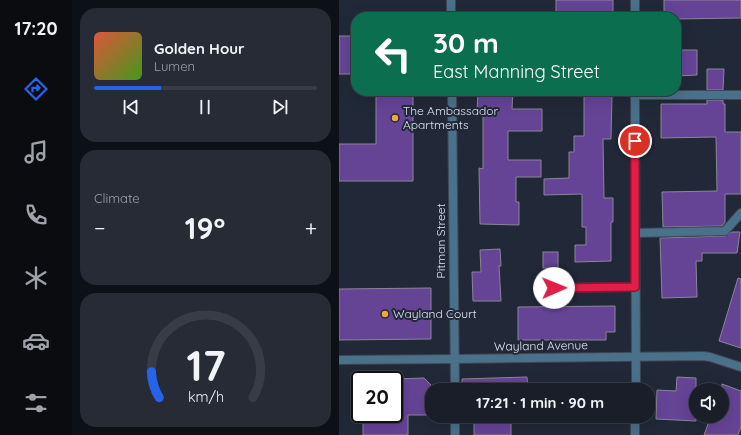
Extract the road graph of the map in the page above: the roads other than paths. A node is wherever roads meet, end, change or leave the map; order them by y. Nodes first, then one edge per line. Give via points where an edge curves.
1 (451, 0) edge
2 (635, 0) edge
3 (451, 12) edge
4 (635, 12) edge
5 (681, 94) edge
6 (741, 95) edge
7 (452, 96) edge
8 (635, 96) edge
9 (741, 213) edge
10 (635, 233) junction
11 (635, 287) junction
12 (554, 288) dead end
13 (636, 357) junction
14 (454, 359) junction
15 (339, 360) edge
16 (741, 367) edge
17 (455, 383) edge
18 (636, 383) edge
19 (455, 423) edge
20 (635, 423) edge
21 (455, 435) edge
22 (635, 435) edge

1 - 3 street
2 - 4 street
5 - 6 street
7 - 14 street, Pitman Street
8 - 10 street
9 - 10 street via 725,231
10 - 11 street
11 - 12 street
11 - 13 street
13 - 14 street, Wayland Avenue
13 - 16 street, Wayland Avenue via 706,356
13 - 18 street
14 - 15 street, Wayland Avenue
14 - 17 street, Pitman Street
19 - 21 street
20 - 22 street

